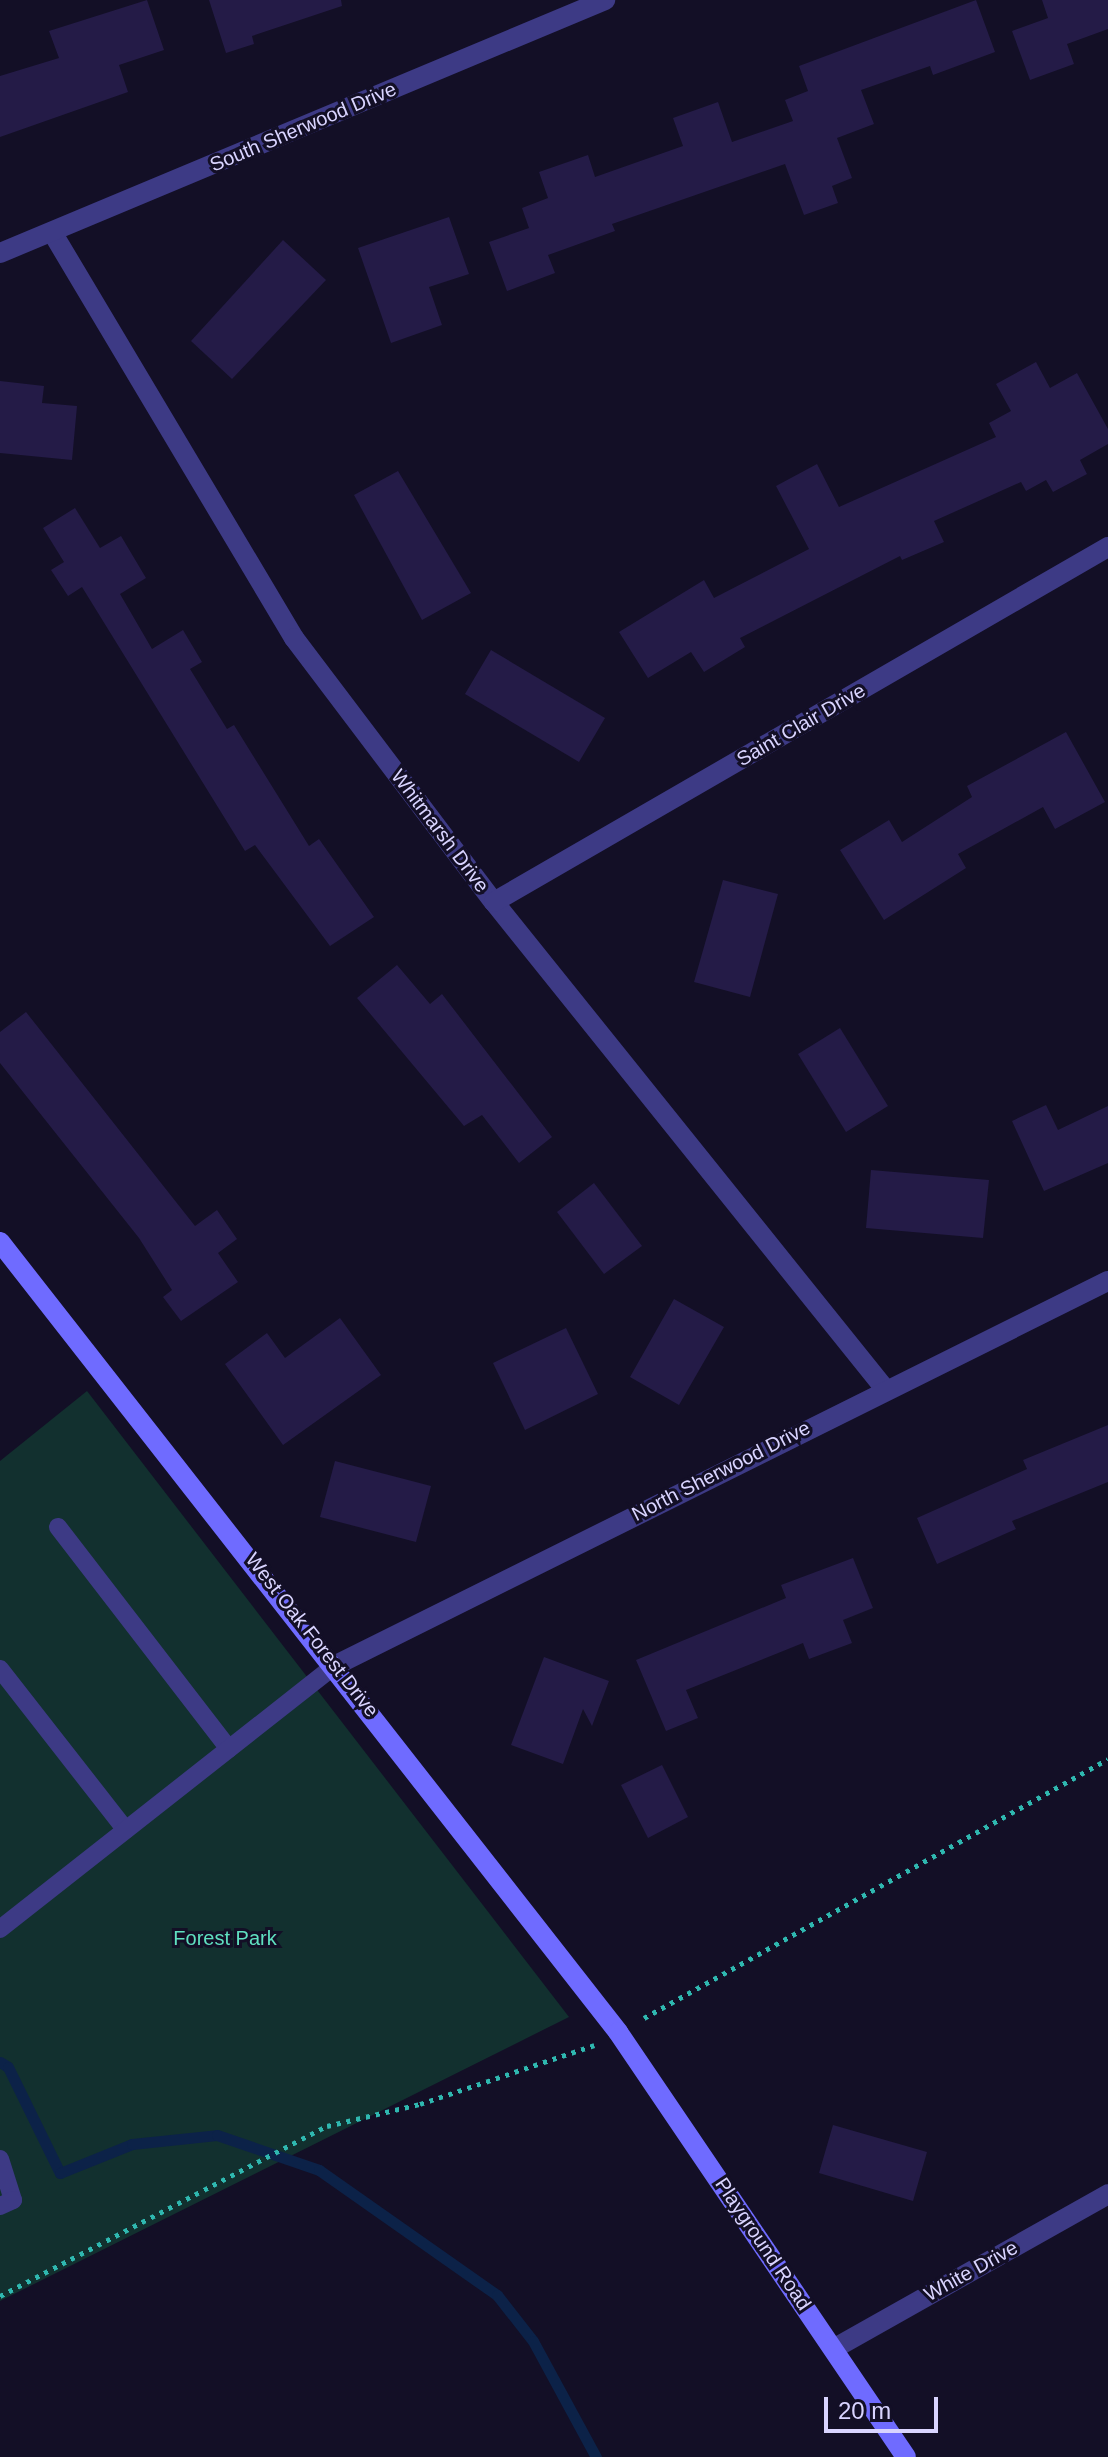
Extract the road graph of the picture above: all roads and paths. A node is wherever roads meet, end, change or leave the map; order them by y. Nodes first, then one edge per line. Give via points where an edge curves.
1 (605, 0) edge
2 (52, 232) junction
3 (0, 253) edge
4 (1108, 547) edge
5 (494, 902) junction
6 (0, 1242) edge
7 (1108, 1281) edge
8 (885, 1389) junction
9 (58, 1527) dead end
10 (336, 1665) junction
11 (0, 1669) edge
12 (229, 1749) junction
13 (1108, 1759) edge
14 (126, 1830) junction
15 (0, 1929) edge
16 (618, 2032) junction
17 (0, 2159) edge
18 (1108, 2194) edge
19 (0, 2206) edge
20 (0, 2296) edge
21 (835, 2348) junction
22 (906, 2457) edge

1 - 2 street, South Sherwood Drive
2 - 3 street, South Sherwood Drive
2 - 5 street, Whitmarsh Drive via 294,638
4 - 5 street, Saint Clair Drive
5 - 8 street, Whitmarsh Drive
6 - 10 main road, West Oak Forest Drive
7 - 8 street, North Sherwood Drive
8 - 10 street, North Sherwood Drive
9 - 12 lane
10 - 12 lane
10 - 16 main road, West Oak Forest Drive
11 - 14 lane
12 - 14 lane
13 - 16 path
14 - 15 lane
16 - 20 path via 420,2104 327,2126
16 - 21 main road, Playground Road
17 - 19 lane via 13,2200
18 - 21 street, White Drive
21 - 22 main road, Playground Road

